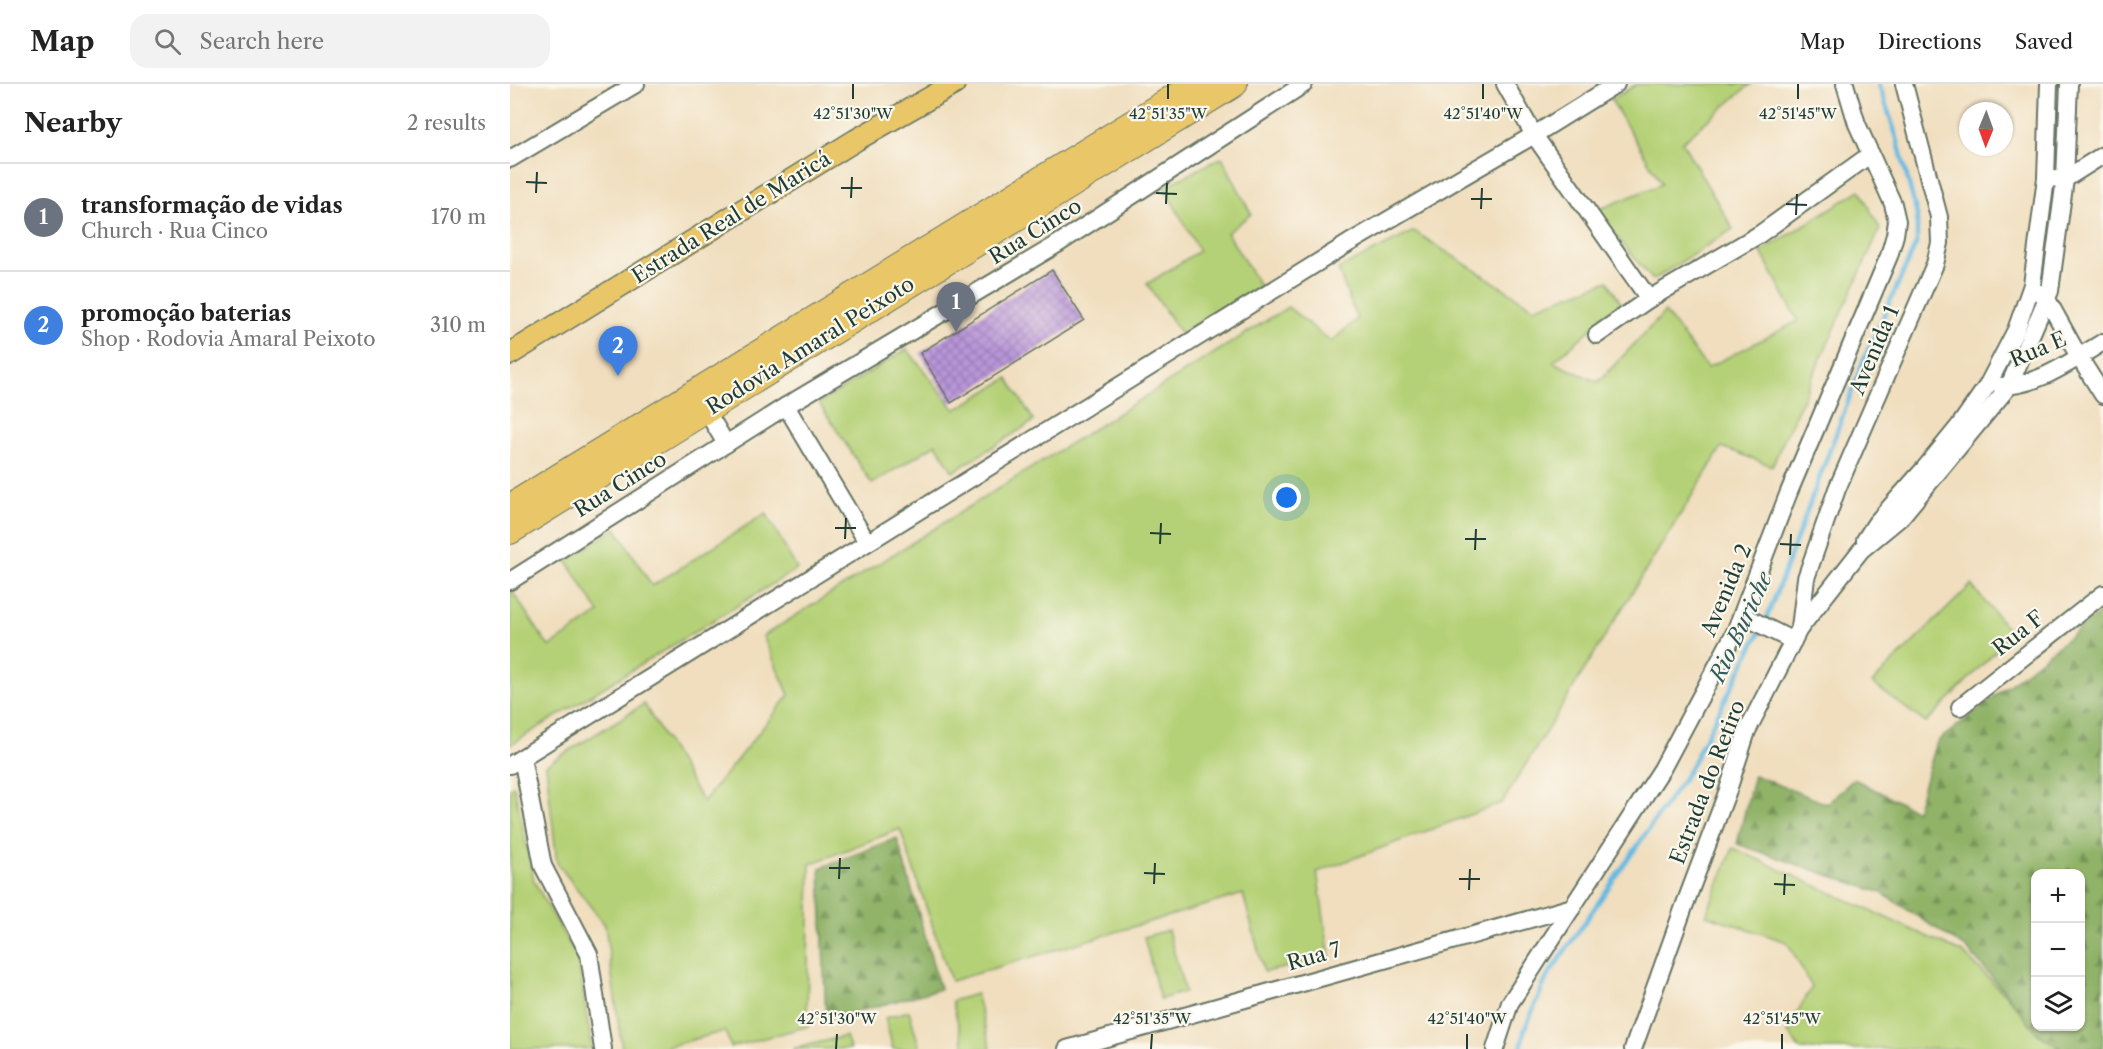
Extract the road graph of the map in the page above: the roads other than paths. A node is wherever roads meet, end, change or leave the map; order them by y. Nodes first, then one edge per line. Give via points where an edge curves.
1 (636, 84) edge
2 (954, 84) edge
3 (1196, 84) edge
4 (1234, 84) edge
5 (1304, 84) edge
6 (1505, 84) edge
7 (1616, 84) edge
8 (1845, 84) edge
9 (1904, 84) edge
10 (2049, 84) edge
11 (2069, 84) edge
12 (1534, 135) junction
13 (1870, 154) junction
14 (2103, 155) edge
15 (510, 159) edge
16 (2046, 178) junction
17 (2065, 179) junction
18 (2032, 285) junction
19 (2048, 298) junction
20 (1649, 299) junction
21 (1597, 335) dead end
22 (2103, 342) edge
23 (510, 354) edge
24 (2079, 357) junction
25 (1987, 386) junction
26 (2009, 386) junction
27 (2103, 395) edge
28 (786, 406) junction
29 (706, 410) junction
30 (726, 444) junction
31 (510, 507) edge
32 (510, 531) edge
33 (867, 542) junction
34 (1861, 550) junction
35 (510, 581) edge
36 (2103, 594) edge
37 (1748, 618) junction
38 (1796, 635) junction
39 (1960, 706) dead end
40 (516, 761) edge
41 (1573, 907) junction
42 (603, 1049) edge
43 (1067, 1049) edge
44 (1495, 1049) edge
45 (1633, 1049) edge

1 - 15 street
2 - 23 main road, Estrada Real de Maricá via 856,140
3 - 31 highway, Rodovia Amaral Peixoto
4 - 29 highway, Rodovia Amaral Peixoto
5 - 28 street, Rua Cinco via 1056,245
6 - 12 street
7 - 12 street
8 - 13 street, Avenida 2
9 - 38 street, Avenida 1 via 1939,217 1940,243 1935,264 1824,524 1806,578
10 - 16 street, Estrada do Retiro
11 - 17 street, Estrada do Retiro
12 - 20 street
12 - 33 street via 1349,243
13 - 20 street via 1760,234
13 - 37 street, Avenida 2 via 1893,204 1895,235 1789,492
14 - 17 street
16 - 17 street
16 - 18 street, Estrada do Retiro
17 - 19 street, Estrada do Retiro
18 - 19 street
18 - 25 street, Estrada do Retiro via 2016,330
19 - 24 street
19 - 26 street, Estrada do Retiro
20 - 21 street
22 - 24 street, Rua E
24 - 26 street, Rua E via 2035,380
24 - 27 street
25 - 26 street, Rua E
25 - 34 street, Estrada do Retiro via 1924,469 1876,523
26 - 34 street, Estrada do Retiro via 1901,517
28 - 30 street, Rua Cinco
28 - 33 street
29 - 30 street
29 - 32 highway, Rodovia Amaral Peixoto
30 - 35 street, Rua Cinco
33 - 40 street
34 - 38 street, Estrada do Retiro
36 - 39 street, Rua F
37 - 38 street via 1772,630
37 - 41 street, Avenida 2 via 1662,769
38 - 45 street, Estrada do Retiro via 1748,731
40 - 42 street via 543,866 589,954
41 - 43 street, Rua 7
41 - 44 street, Avenida 2 via 1510,1003

